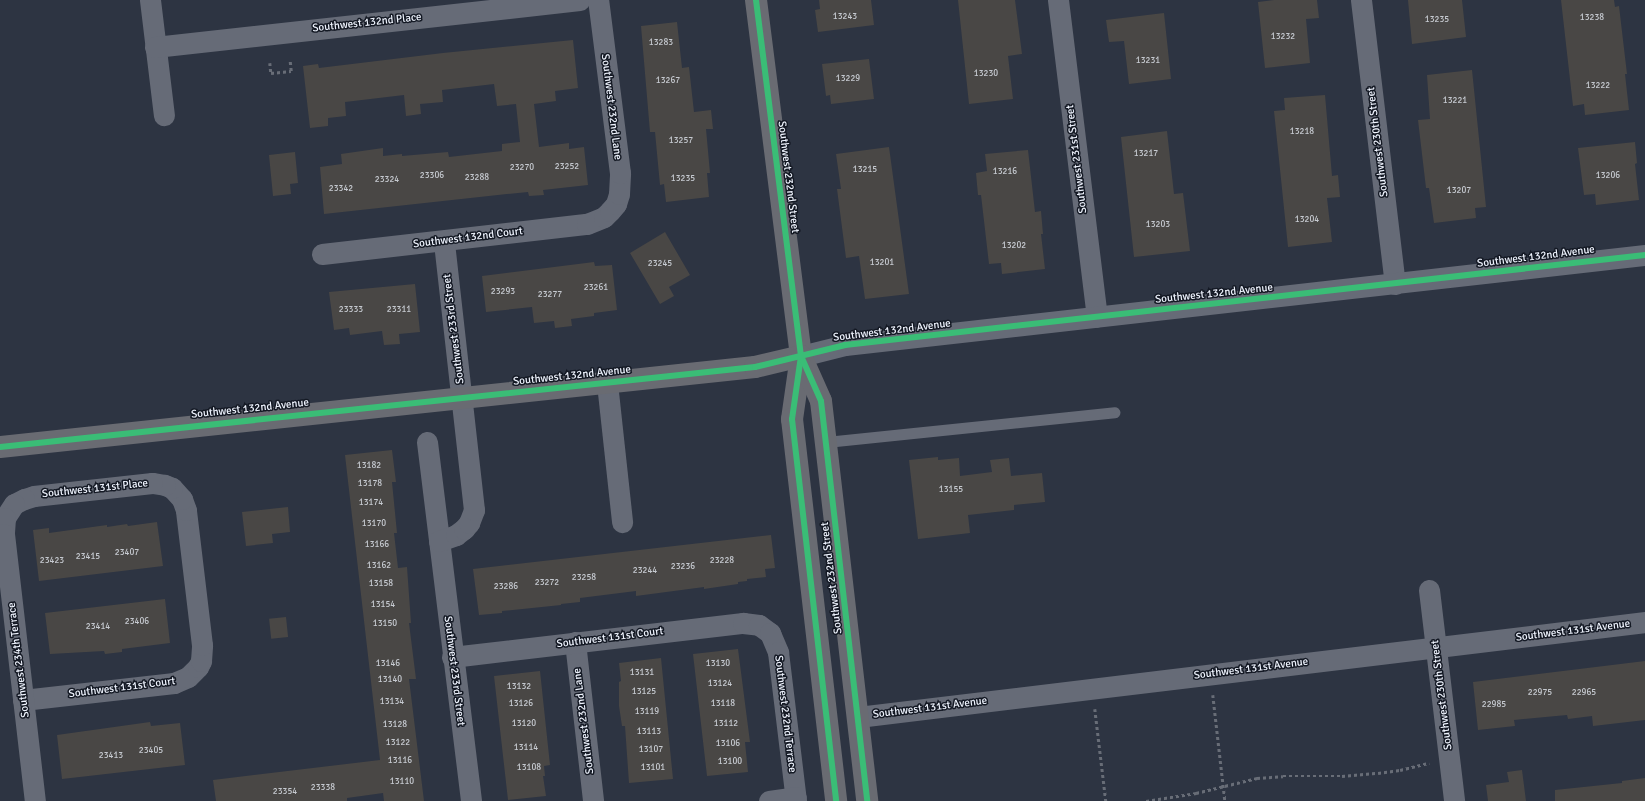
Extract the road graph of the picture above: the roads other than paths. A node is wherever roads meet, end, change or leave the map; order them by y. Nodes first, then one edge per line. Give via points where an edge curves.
1 (150, 0) edge
2 (579, 0) edge
3 (598, 0) edge
4 (756, 0) edge
5 (1058, 0) edge
6 (1360, 0) edge
7 (155, 47) junction
8 (164, 115) dead end
9 (610, 211) joint
10 (444, 241) junction
11 (322, 254) dead end
12 (1645, 255) edge
13 (1395, 284) junction
14 (1097, 317) junction
15 (801, 356) junction
16 (607, 383) junction
17 (462, 398) junction
18 (1114, 412) dead end
19 (427, 442) dead end
20 (826, 442) junction
21 (0, 446) edge
22 (19, 501) joint
23 (622, 522) dead end
24 (439, 541) junction
25 (194, 578) joint
26 (1429, 590) dead end
27 (1645, 622) edge
28 (766, 629) joint
29 (575, 642) junction
30 (1436, 647) junction
31 (452, 657) junction
32 (23, 700) junction
33 (858, 717) junction
34 (796, 799) edge
35 (35, 801) edge
36 (471, 801) edge
37 (593, 801) edge
38 (769, 801) edge
39 (836, 801) edge
40 (867, 801) edge
41 (1454, 801) edge

1 - 7 street
2 - 7 street, Southwest 132nd Place
3 - 9 street, Southwest 232nd Lane via 620,173 619,194 616,204
4 - 15 street, Southwest 232nd Street
5 - 14 street, Southwest 231st Street
6 - 13 street, Southwest 230th Street
7 - 8 street
9 - 10 street, Southwest 132nd Court via 604,217 587,224
10 - 11 street, Southwest 132nd Court
10 - 17 street, Southwest 233rd Street
12 - 13 street, Southwest 132nd Avenue
13 - 14 street, Southwest 132nd Avenue
14 - 15 street, Southwest 132nd Avenue via 845,345
15 - 16 street, Southwest 132nd Avenue via 755,368
15 - 20 street, Southwest 232nd Street via 821,401
15 - 39 street, Southwest 232nd Street via 792,419
16 - 17 street, Southwest 132nd Avenue
16 - 23 street
17 - 21 street, Southwest 132nd Avenue
17 - 24 street, Southwest 233rd Street via 474,510 464,528 456,535
18 - 20 lane
19 - 24 street, Southwest 233rd Street
20 - 33 street, Southwest 232nd Street
22 - 25 street, Southwest 131st Place via 34,496 152,483 165,484 178,493 184,504
22 - 32 street, Southwest 234th Terrace via 7,513 3,526
24 - 31 street, Southwest 233rd Street
25 - 32 street, Southwest 131st Court via 202,653 198,668 188,677 174,683
26 - 30 street, Southwest 230th Street
27 - 30 street, Southwest 131st Avenue
28 - 29 street, Southwest 131st Court via 743,622
28 - 34 street, Southwest 232nd Terrace via 774,638 778,652
29 - 31 street, Southwest 131st Court
29 - 37 street, Southwest 232nd Lane
30 - 33 street, Southwest 131st Avenue
30 - 41 street, Southwest 230th Street
31 - 36 street, Southwest 233rd Street
32 - 35 street, Southwest 234th Terrace
33 - 40 street, Southwest 232nd Street
34 - 38 street

